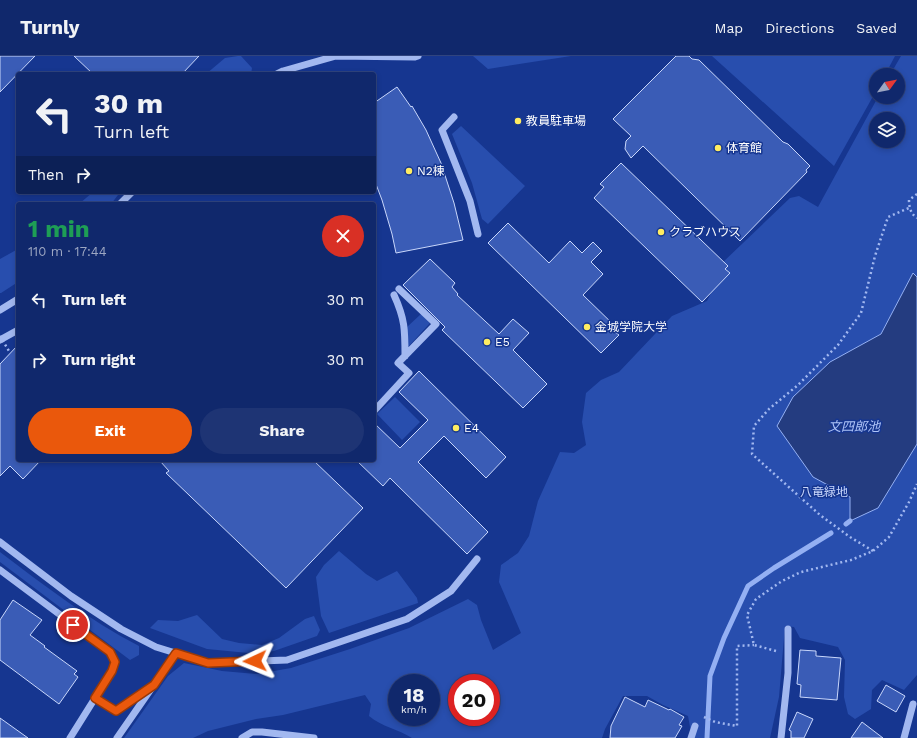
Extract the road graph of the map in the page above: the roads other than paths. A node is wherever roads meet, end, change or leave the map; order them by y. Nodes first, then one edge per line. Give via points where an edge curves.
1 (416, 56) edge
2 (281, 72) edge
3 (454, 117) dead end
4 (130, 194) edge
5 (122, 202) edge
6 (478, 234) dead end
7 (16, 301) edge
8 (0, 310) edge
9 (16, 331) edge
10 (0, 340) edge
11 (405, 356) junction
12 (376, 409) edge
13 (0, 542) edge
14 (477, 559) dead end
15 (0, 570) edge
16 (788, 629) dead end
17 (176, 653) junction
18 (154, 685) junction
19 (95, 698) junction
20 (913, 704) dead end
21 (695, 726) dead end
22 (70, 738) edge
23 (117, 738) edge
24 (242, 738) edge
25 (314, 738) edge
26 (691, 738) edge
27 (781, 738) edge
28 (904, 738) edge

1 - 2 street via 336,56
3 - 6 street via 442,130 470,201
4 - 5 street
7 - 8 street
9 - 10 street
11 - 11 street via 406,328 397,292 436,324
11 - 12 street via 398,363 409,373
13 - 17 street via 71,596 121,629 156,647
14 - 17 street via 451,591 407,619 287,660 208,663
15 - 19 street via 110,652 115,662
16 - 27 street via 789,653
17 - 18 street
18 - 19 street via 116,711
18 - 23 street
19 - 22 street
20 - 28 street
21 - 26 street
24 - 25 street via 252,732

